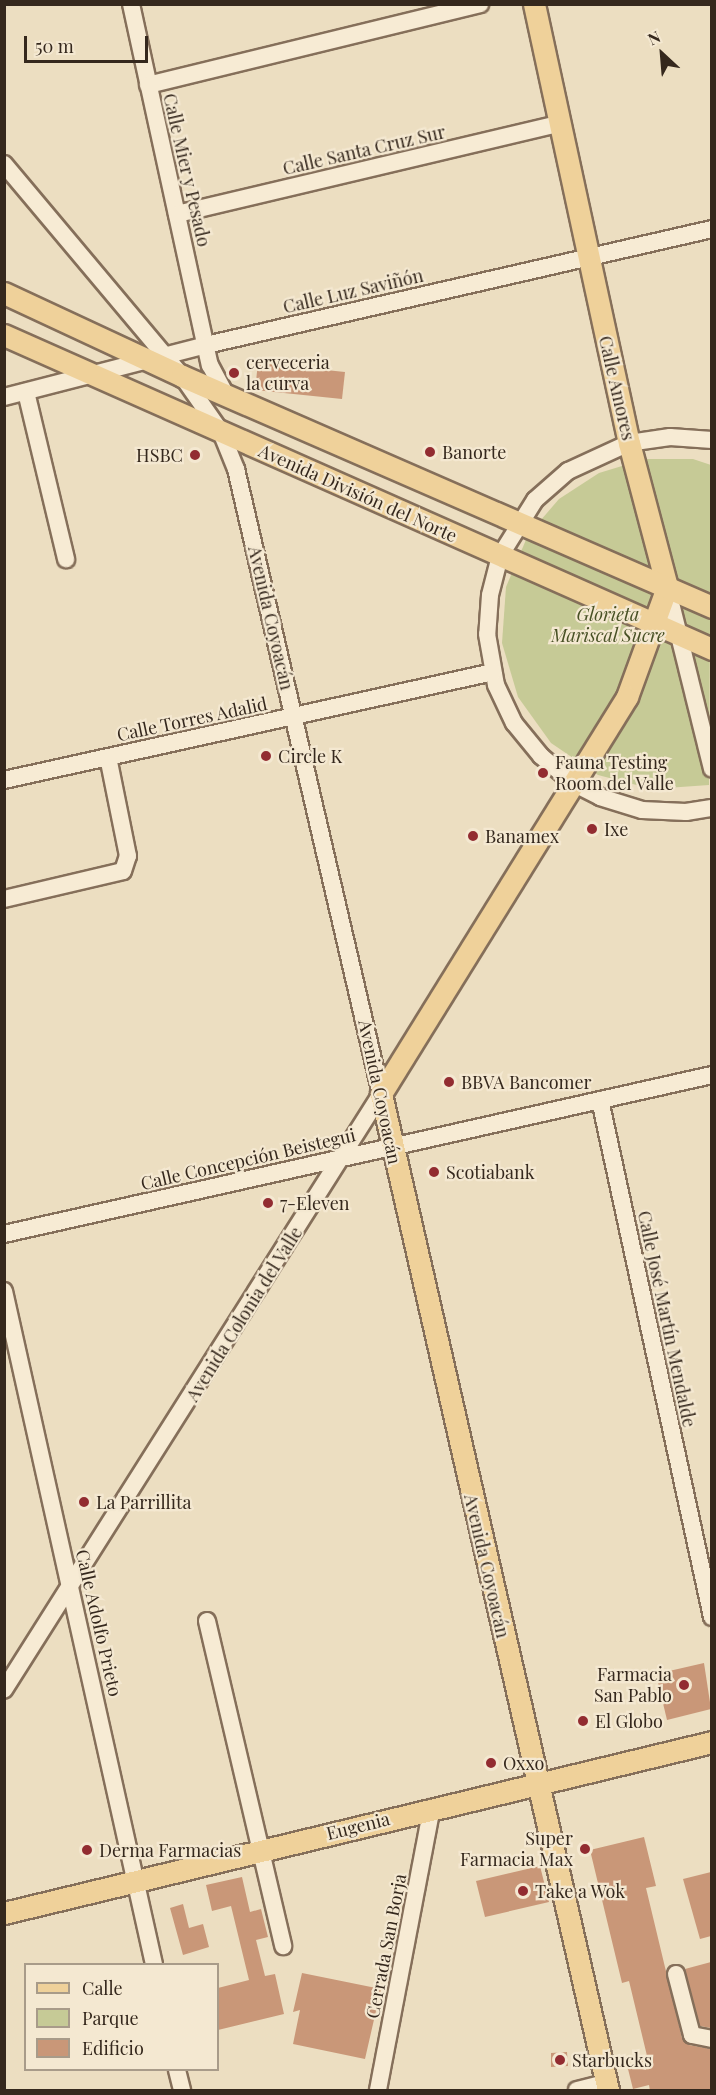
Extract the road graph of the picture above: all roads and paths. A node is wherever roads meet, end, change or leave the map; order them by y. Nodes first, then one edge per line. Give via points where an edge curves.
1 (131, 4) edge
2 (480, 4) edge
3 (534, 4) edge
4 (148, 85) junction
5 (559, 124) junction
6 (4, 164) edge
7 (177, 214) junction
8 (711, 229) edge
9 (588, 257) junction
10 (4, 293) edge
11 (4, 335) edge
12 (206, 345) junction
13 (157, 357) junction
14 (95, 373) junction
15 (182, 376) junction
16 (26, 392) junction
17 (226, 395) junction
18 (4, 397) edge
19 (221, 432) junction
20 (711, 440) edge
21 (629, 443) junction
22 (518, 522) junction
23 (500, 556) junction
24 (66, 559) dead end
25 (667, 588) junction
26 (711, 607) edge
27 (654, 625) junction
28 (678, 633) junction
29 (711, 649) edge
30 (493, 672) junction
31 (294, 716) junction
32 (108, 757) junction
33 (711, 770) edge
34 (4, 780) edge
35 (573, 783) junction
36 (711, 808) edge
37 (4, 899) edge
38 (711, 1075) edge
39 (381, 1094) junction
40 (600, 1100) junction
41 (391, 1147) junction
42 (342, 1158) junction
43 (4, 1234) edge
44 (4, 1291) edge
45 (70, 1586) junction
46 (711, 1617) edge
47 (207, 1621) dead end
48 (4, 1690) edge
49 (711, 1742) edge
50 (537, 1784) junction
51 (432, 1808) junction
52 (260, 1850) junction
53 (136, 1881) junction
54 (4, 1913) edge
55 (283, 1946) dead end
56 (154, 1963) edge
57 (676, 1974) dead end
58 (711, 2039) edge
59 (177, 2071) edge
60 (607, 2087) edge
61 (182, 2091) edge
62 (378, 2091) edge
63 (577, 2091) edge

1 - 4 street, Calle Mier y Pesado
2 - 4 street
3 - 5 main road, Calle Amores
4 - 7 street, Calle Mier y Pesado
5 - 7 street, Calle Santa Cruz Sur
5 - 9 main road, Calle Amores
6 - 13 street
7 - 12 street, Calle Mier y Pesado
8 - 9 street, Calle Luz Saviñón
9 - 12 street, Calle Luz Saviñón
9 - 21 main road, Calle Amores
10 - 13 main road, Avenida División del Norte
11 - 14 main road, Avenida División del Norte
12 - 13 street, Calle Luz Saviñón
12 - 15 street via 201,362
12 - 17 street, Calle Mier y Pesado via 210,365
13 - 14 street, Calle Luz Saviñón
13 - 15 main road, Avenida División del Norte
14 - 16 street, Calle Luz Saviñón
14 - 19 main road, Avenida División del Norte
15 - 17 main road, Avenida División del Norte
15 - 19 street, Avenida Coyoacán
16 - 18 street, Calle Luz Saviñón
16 - 24 street
17 - 22 main road, Avenida División del Norte
19 - 23 main road, Avenida División del Norte
19 - 31 street, Avenida Coyoacán via 236,469
20 - 21 street via 670,437
21 - 22 street via 568,471 535,500
21 - 25 main road, Calle Amores
22 - 23 street
22 - 25 main road, Avenida División del Norte
23 - 27 main road, Avenida División del Norte
23 - 30 street via 490,595 487,634
25 - 26 main road, Avenida División del Norte
25 - 27 main road, Avenida Colonia del Valle
25 - 28 street, Calle Amores
27 - 28 main road, Avenida División del Norte
27 - 35 main road, Avenida Colonia del Valle via 627,697
28 - 29 main road, Avenida División del Norte
28 - 33 street, Calle Amores
30 - 31 street, Calle Torres Adalid
30 - 35 street via 514,723 541,756
31 - 32 street, Calle Torres Adalid
31 - 39 street, Avenida Coyoacán
32 - 34 street, Calle Torres Adalid
32 - 37 street via 128,856 123,871
35 - 36 street via 600,797 642,810 686,812
35 - 39 main road, Avenida Colonia del Valle
38 - 40 street, Calle Concepción Beistegui
39 - 41 main road, Avenida Coyoacán
39 - 42 street, Avenida Colonia del Valle
40 - 41 street, Calle Concepción Beistegui
40 - 46 street, Calle José Martín Mendalde
41 - 42 street, Calle Concepción Beistegui
41 - 50 main road, Avenida Coyoacán
42 - 43 street, Calle Concepción Beistegui
42 - 45 street, Avenida Colonia del Valle
44 - 45 street, Calle Adolfo Prieto
45 - 48 street, Avenida Colonia del Valle
45 - 53 street, Calle Adolfo Prieto
47 - 52 street
49 - 50 main road, Eugenia
50 - 51 main road, Eugenia
50 - 60 main road, Avenida Coyoacán
51 - 52 main road, Eugenia
51 - 62 street, Cerrada San Borja
52 - 53 main road, Eugenia
52 - 55 street
53 - 54 main road, Eugenia
53 - 56 street, Calle Adolfo Prieto
57 - 58 street via 692,2035
59 - 61 street
60 - 63 street

